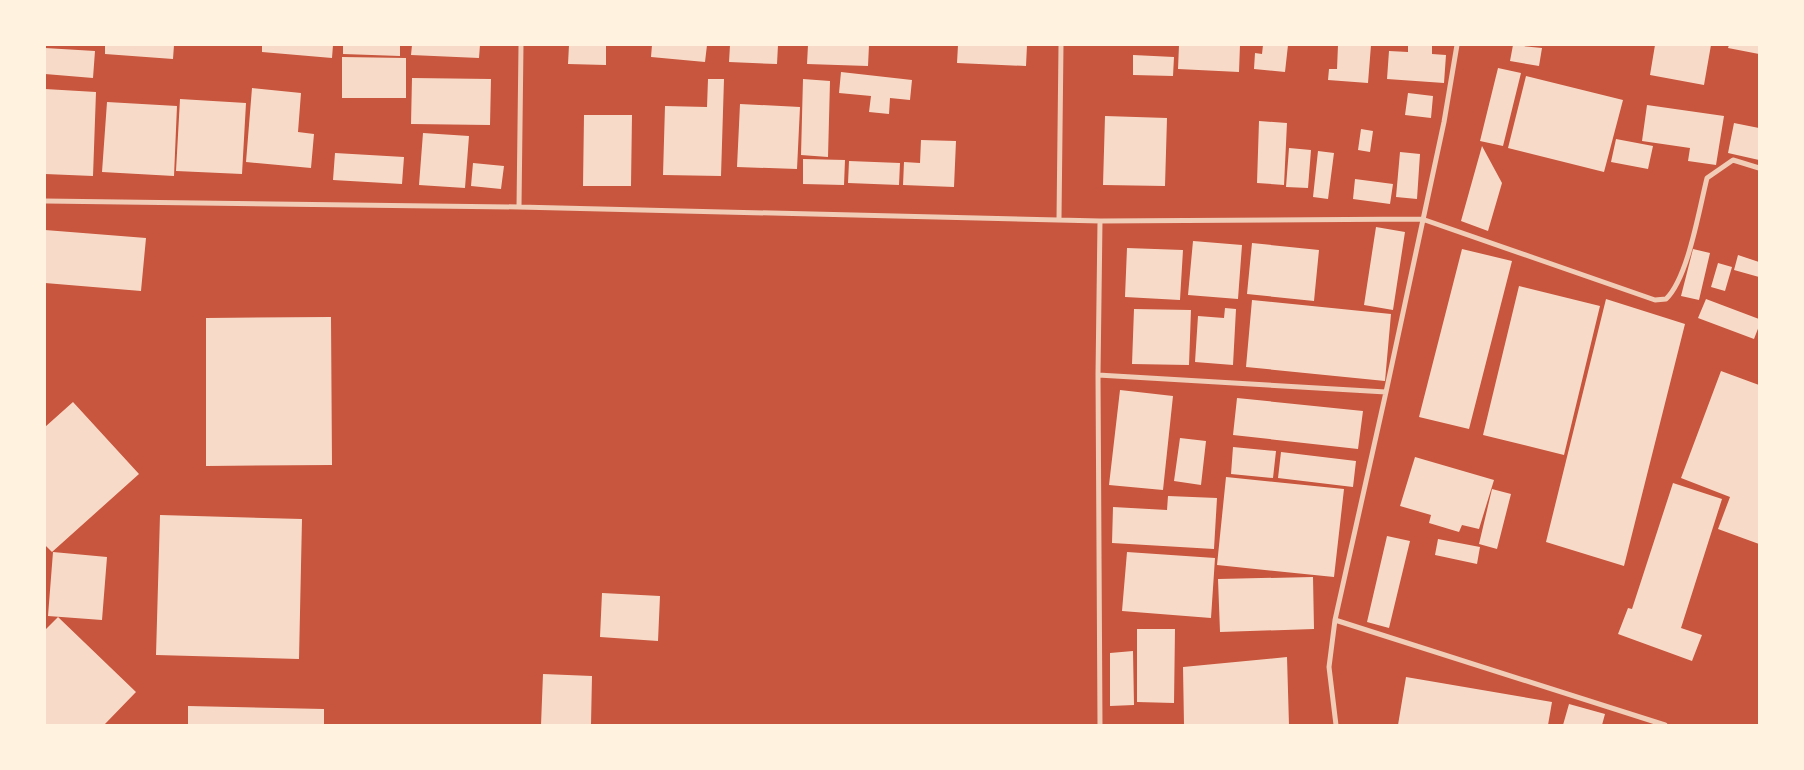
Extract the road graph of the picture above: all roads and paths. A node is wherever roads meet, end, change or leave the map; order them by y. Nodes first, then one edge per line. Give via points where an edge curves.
1 (521, 45) edge
2 (1061, 45) edge
3 (1457, 45) edge
4 (1759, 168) edge
5 (45, 201) edge
6 (519, 207) junction
7 (1059, 219) junction
8 (1422, 219) junction
9 (1100, 220) junction
10 (1098, 375) junction
11 (1386, 392) junction
12 (1335, 620) junction
13 (1100, 725) edge
14 (1336, 725) edge
15 (1665, 725) edge

1 - 6 street
2 - 7 street
3 - 8 street
4 - 8 street via 1733,160 1707,178 1684,267 1673,292 1666,299 1655,300
5 - 6 street
6 - 7 street
7 - 9 street
8 - 9 street
8 - 11 street
9 - 10 street
10 - 11 street
10 - 13 street
11 - 12 street
12 - 14 street via 1329,667
12 - 15 street

